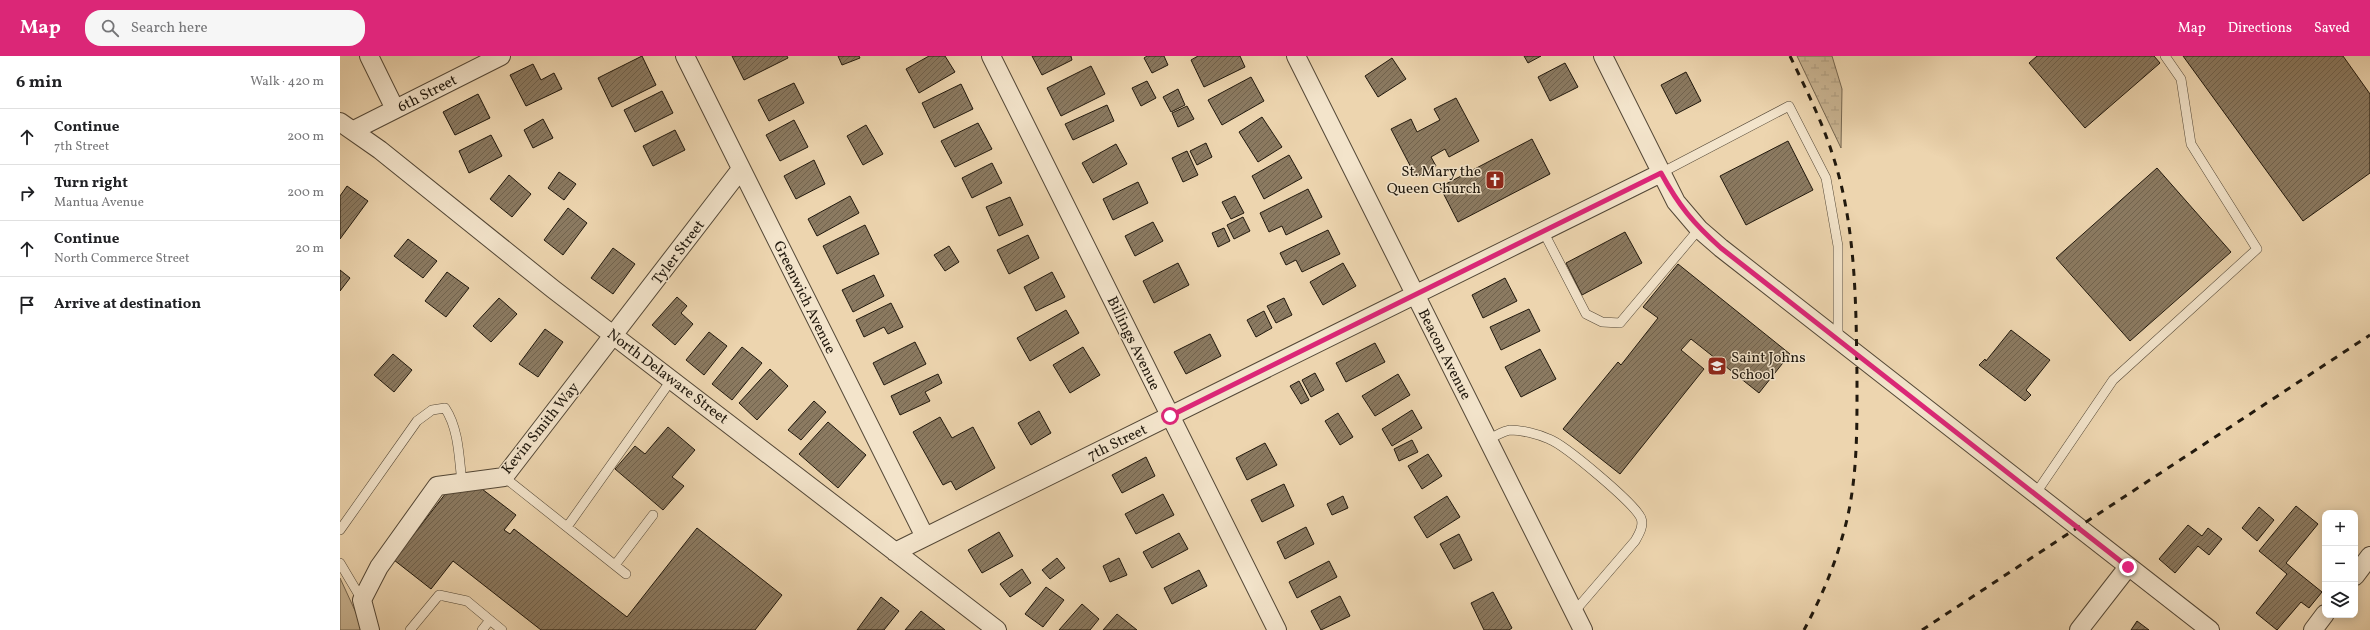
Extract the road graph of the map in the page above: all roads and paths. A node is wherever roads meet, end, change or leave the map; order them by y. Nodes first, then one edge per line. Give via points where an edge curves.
1 (369, 56) edge
2 (501, 56) edge
3 (685, 56) edge
4 (992, 56) edge
5 (1296, 56) edge
6 (1603, 56) edge
7 (2165, 56) edge
8 (395, 109) junction
9 (347, 126) edge
10 (741, 169) junction
11 (1661, 173) junction
12 (1699, 229) junction
13 (1543, 231) junction
14 (1415, 294) junction
15 (614, 335) junction
16 (1838, 339) junction
17 (672, 379) junction
18 (1170, 416) junction
19 (1488, 439) junction
20 (504, 477) junction
21 (462, 483) junction
22 (2036, 493) junction
23 (653, 515) dead end
24 (567, 527) junction
25 (340, 530) edge
26 (925, 537) junction
27 (895, 552) junction
28 (2370, 556) edge
29 (340, 563) edge
30 (614, 566) junction
31 (2128, 567) junction
32 (2358, 572) edge
33 (626, 574) dead end
34 (362, 600) junction
35 (1574, 612) junction
36 (2322, 618) edge
37 (490, 620) junction
38 (370, 630) edge
39 (410, 630) edge
40 (482, 630) edge
41 (502, 630) edge
42 (997, 630) edge
43 (1277, 630) edge
44 (1583, 630) edge
45 (2079, 630) edge
46 (2210, 630) edge
47 (2313, 630) edge

1 - 8 street
2 - 8 street, 6th Street
3 - 10 street, Greenwich Avenue
4 - 18 street, Billings Avenue
5 - 14 street, Beacon Avenue
6 - 11 street
7 - 22 lane via 2181,79 2191,144 2257,250 2112,380
8 - 9 street, 6th Street
9 - 15 street, North Delaware Street
10 - 15 street, Tyler Street
10 - 26 street, Greenwich Avenue
11 - 12 street via 1676,202
11 - 13 street, 7th Street
11 - 16 lane via 1790,106 1826,178 1838,246
12 - 13 lane via 1620,323 1602,322 1586,314
12 - 16 street
13 - 14 street, 7th Street
14 - 18 street, 7th Street
14 - 19 street, Beacon Avenue
15 - 17 street, North Delaware Street
15 - 20 street, Kevin Smith Way
16 - 22 street
17 - 24 lane
17 - 27 street, North Delaware Street
18 - 26 street, 7th Street
18 - 43 street, Billings Avenue
19 - 35 street, Beacon Avenue
19 - 35 lane via 1509,430 1550,439 1571,453 1642,519 1641,531 1635,541
20 - 21 street, Kevin Smith Way
20 - 24 lane
21 - 25 lane via 455,431 449,414 445,408 432,410 417,421
21 - 34 street, Kevin Smith Way via 437,486 379,567
22 - 31 street
23 - 30 lane
24 - 30 lane
26 - 27 street, 7th Street
27 - 42 street, North Delaware Street
28 - 32 street
29 - 34 lane
30 - 33 lane
31 - 45 street
31 - 46 street
34 - 38 street
35 - 44 street, Beacon Avenue
36 - 47 street
37 - 39 lane via 467,601 439,595
37 - 40 lane
37 - 41 lane

